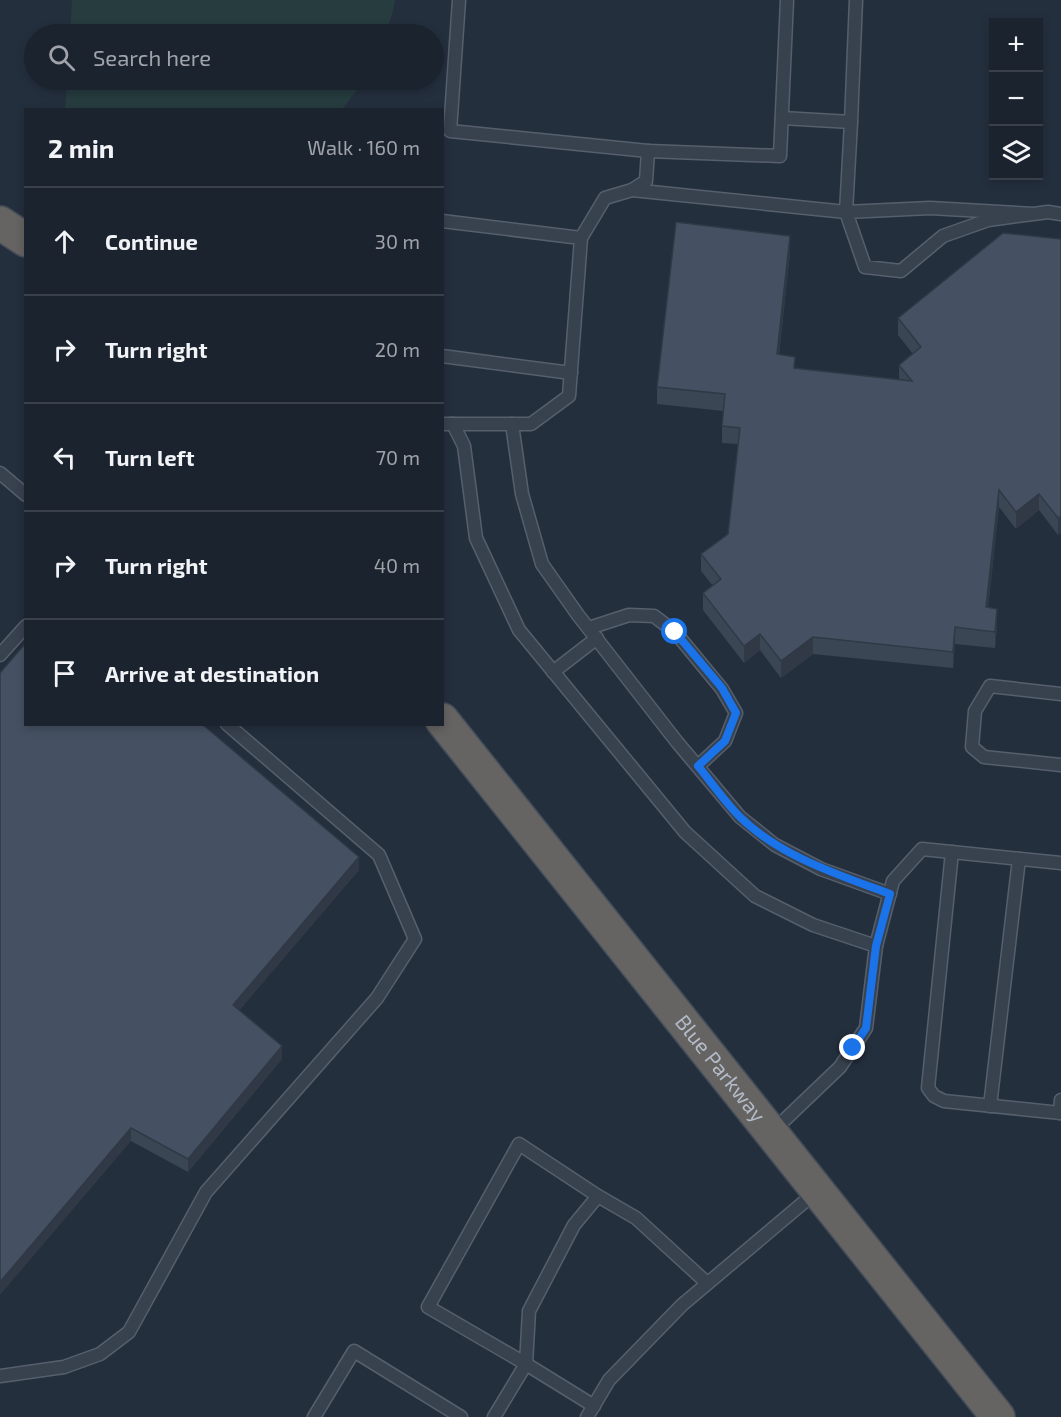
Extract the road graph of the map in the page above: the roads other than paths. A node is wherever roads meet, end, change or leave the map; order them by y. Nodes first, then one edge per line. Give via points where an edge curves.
1 (459, 0) edge
2 (787, 0) edge
3 (856, 0) edge
4 (782, 118) junction
5 (851, 122) junction
6 (648, 151) junction
7 (632, 190) junction
8 (846, 212) junction
9 (1034, 214) junction
10 (1061, 214) edge
11 (444, 221) edge
12 (0, 223) edge
13 (581, 238) junction
14 (24, 239) edge
15 (444, 356) edge
16 (571, 373) junction
17 (447, 424) edge
18 (512, 424) junction
19 (0, 473) edge
20 (24, 493) edge
21 (24, 628) edge
22 (593, 633) junction
23 (0, 655) edge
24 (554, 672) junction
25 (1061, 694) edge
26 (444, 723) edge
27 (229, 726) edge
28 (1061, 765) edge
29 (698, 766) junction
30 (952, 852) junction
31 (1019, 859) junction
32 (1061, 863) edge
33 (890, 894) junction
34 (876, 946) junction
35 (990, 1106) junction
36 (1060, 1109) edge
37 (771, 1133) junction
38 (817, 1190) junction
39 (598, 1196) junction
40 (707, 1283) junction
41 (526, 1364) junction
42 (0, 1376) edge
43 (591, 1412) edge
44 (314, 1417) edge
45 (461, 1417) edge
46 (494, 1417) edge
47 (998, 1417) edge

1 - 6 lane via 450,131
2 - 4 lane
3 - 5 lane
4 - 5 lane
4 - 6 lane via 780,156
5 - 8 lane
6 - 7 lane via 646,181
7 - 8 lane
7 - 13 lane via 605,198
8 - 9 lane via 930,208
8 - 9 lane via 865,267 901,271 943,236 988,220
9 - 10 lane
11 - 13 lane
12 - 14 highway
13 - 16 lane
15 - 16 lane
16 - 18 lane via 569,396 531,424
17 - 18 lane
17 - 24 lane via 453,424 464,446 476,538 519,630
18 - 22 lane via 522,494 542,564
19 - 20 lane
21 - 23 lane
22 - 24 lane
22 - 29 lane
22 - 29 lane via 629,615 654,616 675,632 722,688 736,713 725,741
24 - 34 lane via 685,832 755,896 813,925
25 - 28 lane via 990,686 975,711 972,747 984,757
26 - 37 highway, Blue Parkway
27 - 42 lane via 379,855 415,939 377,998 206,1192 129,1332 100,1354 64,1367
29 - 33 lane via 740,817 775,845 821,869
30 - 31 lane
30 - 33 lane via 922,849 893,881
30 - 35 lane via 928,1088 944,1101
31 - 32 lane
31 - 35 lane
33 - 34 lane
34 - 37 lane via 866,1028 840,1067
35 - 36 lane
37 - 38 highway, Blue Parkway
38 - 40 lane
38 - 47 highway, Blue Parkway
39 - 40 lane via 636,1218
39 - 41 lane via 574,1225 529,1311
39 - 41 lane via 519,1144 428,1306
40 - 43 lane via 609,1380
41 - 43 lane
41 - 46 lane
44 - 45 lane via 354,1351

